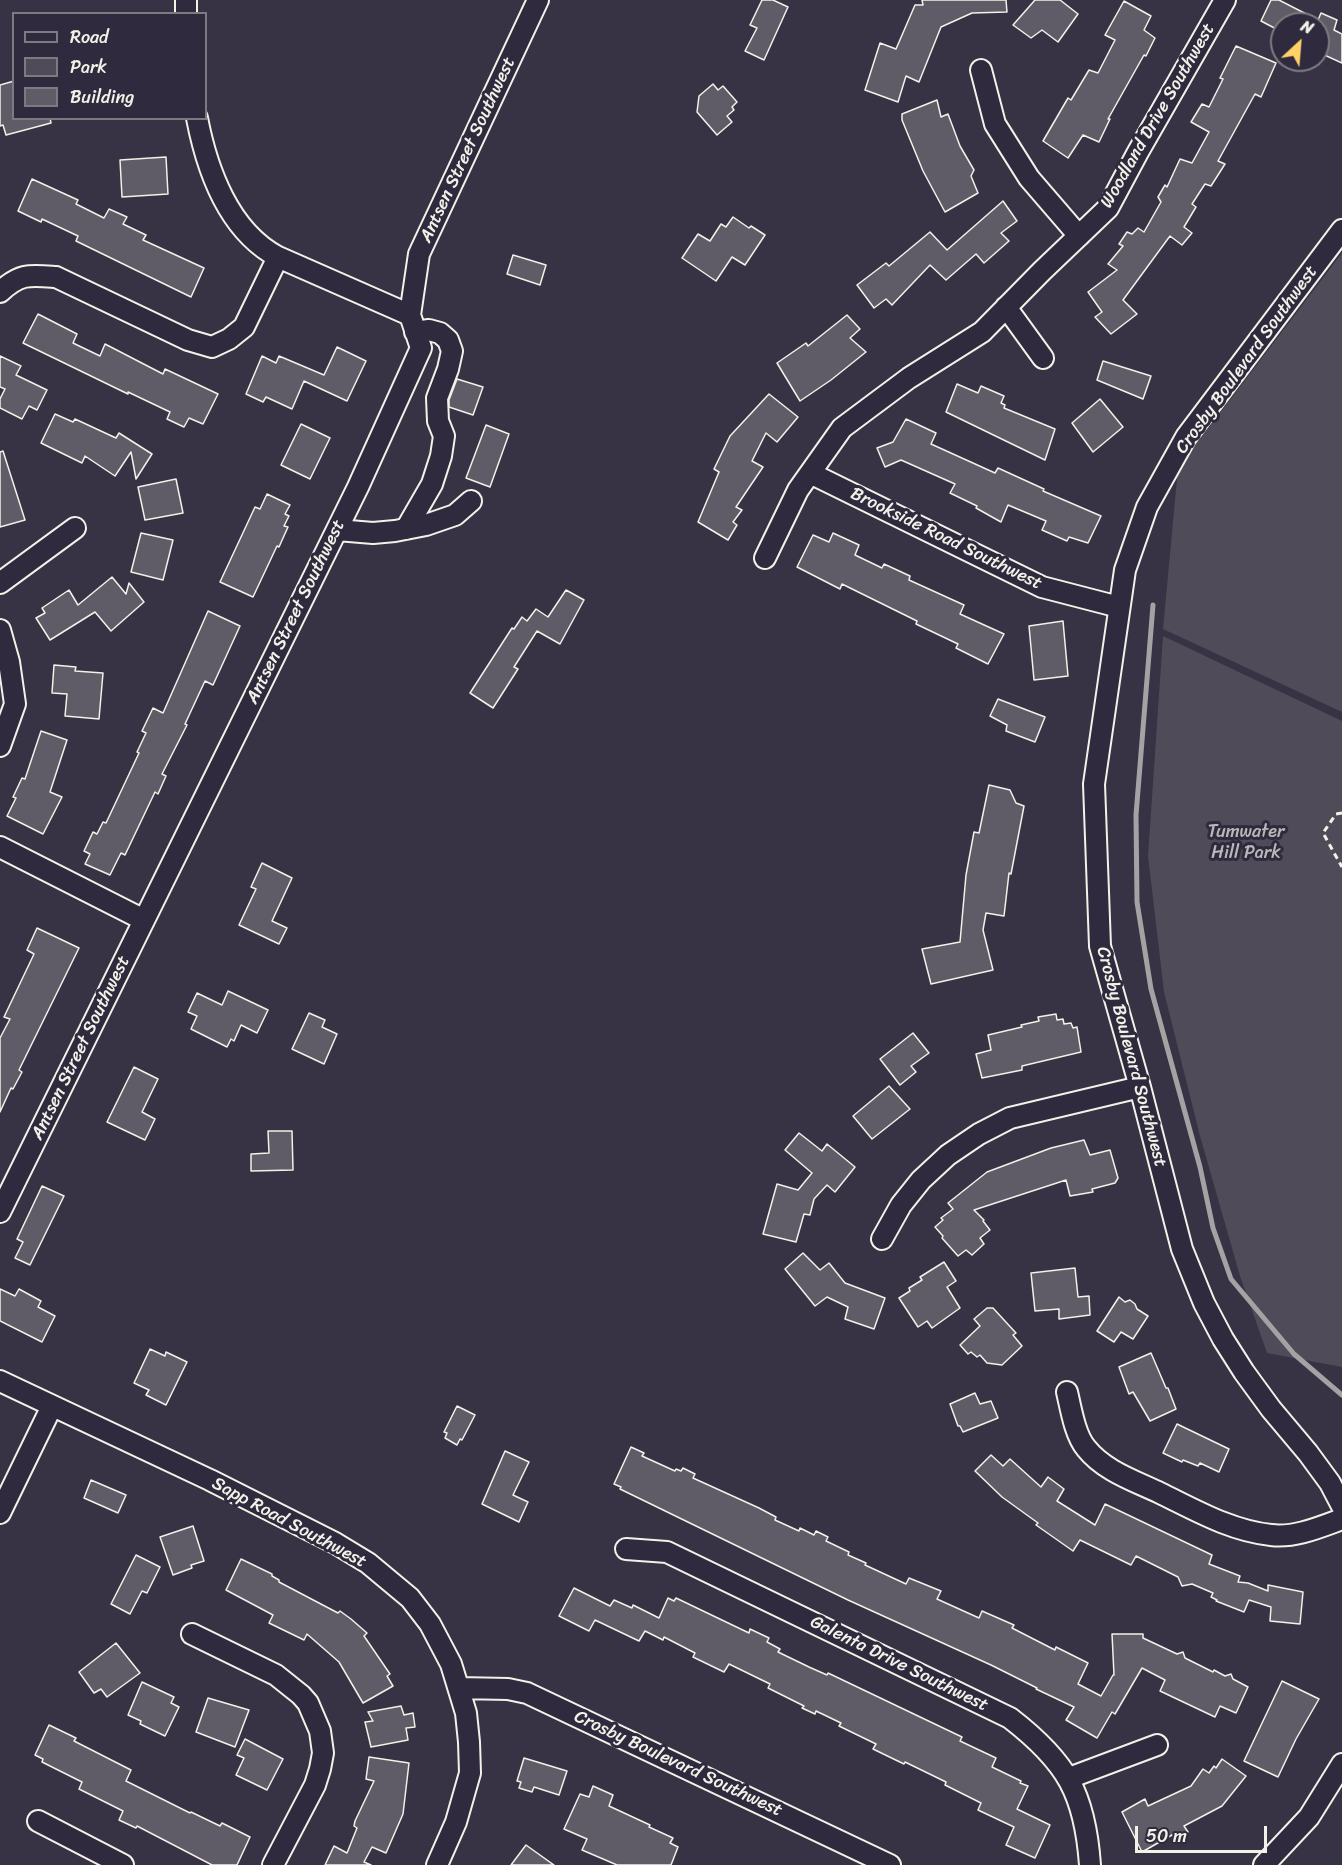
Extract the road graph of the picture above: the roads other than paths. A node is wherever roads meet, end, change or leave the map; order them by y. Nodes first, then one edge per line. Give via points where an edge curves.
1 (538, 0) edge
2 (1225, 0) edge
3 (981, 70) dead end
4 (198, 120) edge
5 (1342, 230) edge
6 (1079, 236) junction
7 (278, 257) junction
8 (0, 292) edge
9 (1006, 307) junction
10 (412, 323) junction
11 (1043, 358) dead end
12 (810, 473) junction
13 (471, 501) dead end
14 (75, 528) dead end
15 (337, 530) junction
16 (406, 530) junction
17 (765, 558) dead end
18 (0, 583) edge
19 (1119, 607) junction
20 (0, 630) edge
21 (0, 746) edge
22 (0, 847) edge
23 (144, 920) junction
24 (1140, 1087) junction
25 (0, 1212) edge
26 (882, 1239) dead end
27 (0, 1381) edge
28 (1067, 1392) dead end
29 (52, 1406) junction
30 (1342, 1506) edge
31 (0, 1513) edge
32 (1342, 1519) edge
33 (626, 1550) dead end
34 (192, 1635) dead end
35 (459, 1688) junction
36 (1157, 1745) dead end
37 (1342, 1764) edge
38 (1069, 1778) junction
39 (38, 1821) dead end
40 (1270, 1863) edge
41 (123, 1865) edge
42 (273, 1865) edge
43 (437, 1865) edge
44 (890, 1865) edge
45 (1090, 1865) edge

1 - 10 street, Antsen Street Southwest via 419,254
2 - 6 street, Woodland Drive Southwest via 1108,208
3 - 6 street via 995,124 1029,178
4 - 7 street via 207,157 226,203 246,231
5 - 19 street, Crosby Boulevard Southwest via 1186,437 1147,507 1125,570
6 - 9 street, Woodland Drive Southwest
7 - 8 street via 244,327 212,347 188,340 56,277 33,275 14,280
7 - 10 street
9 - 11 street
9 - 12 street, Woodland Drive Southwest via 982,332 909,378 842,428
10 - 15 street, Antsen Street Southwest via 421,348
10 - 16 street via 440,333 452,351 437,398 438,421 444,436 441,456 432,484
12 - 17 street, Woodland Drive Southwest
12 - 19 street, Brookside Road Southwest via 1042,587
13 - 16 street via 455,515
14 - 18 street
15 - 16 street
15 - 23 street, Antsen Street Southwest
19 - 24 street, Crosby Boulevard Southwest via 1094,784 1100,946
20 - 21 street via 15,704
22 - 23 street
23 - 25 street, Antsen Street Southwest
24 - 26 street via 1010,1118 979,1134 921,1180
24 - 30 street, Crosby Boulevard Southwest via 1182,1249 1204,1303 1244,1372 1330,1483
27 - 29 street, Sapp Road Southwest
28 - 32 street via 1085,1447 1101,1462 1210,1518 1273,1536 1302,1533
29 - 31 street
29 - 35 street, Sapp Road Southwest via 292,1521 368,1563 410,1598 430,1624
33 - 38 street, Galenta Drive Southwest via 667,1552 1010,1718 1048,1751
34 - 42 street via 287,1683 308,1703 320,1731 321,1768
35 - 43 street, Sapp Road Southwest via 470,1742 470,1773 456,1822
35 - 44 street, Crosby Boulevard Southwest via 527,1693
36 - 38 street
37 - 40 street via 1309,1817
38 - 45 street, Galenta Drive Southwest via 1086,1825
39 - 41 street

